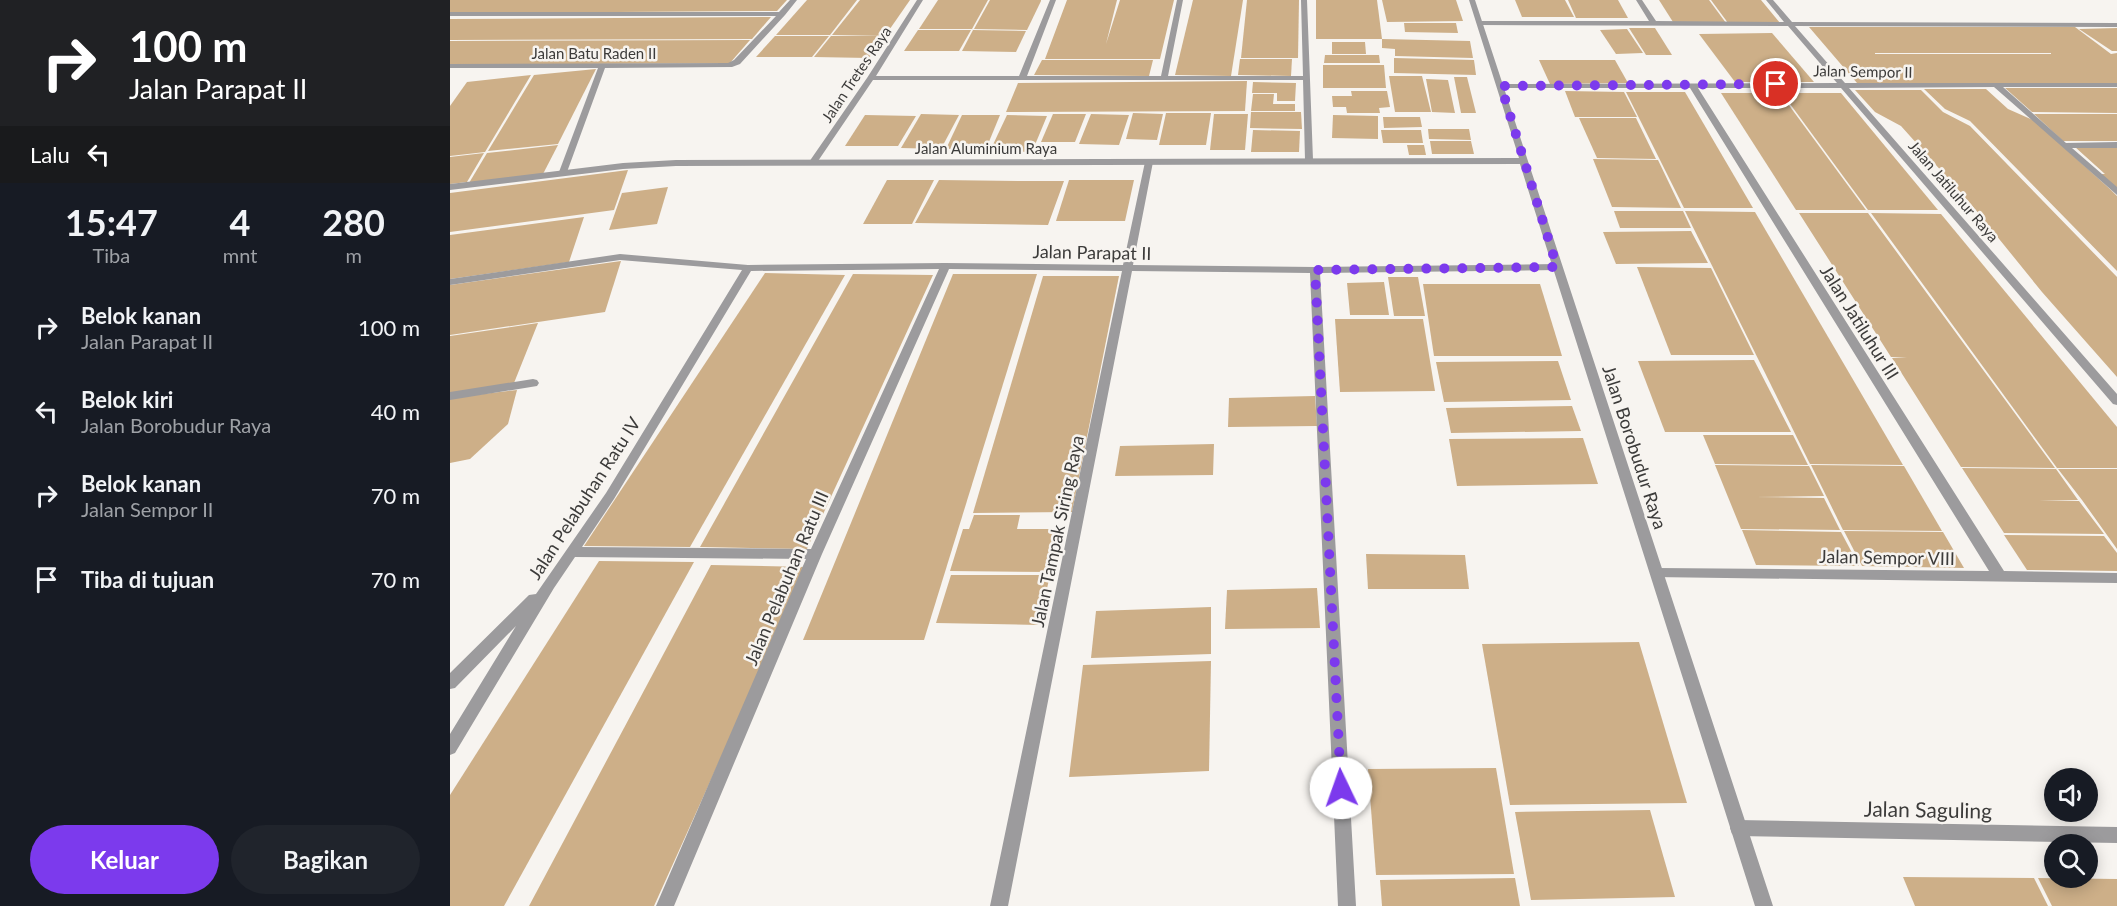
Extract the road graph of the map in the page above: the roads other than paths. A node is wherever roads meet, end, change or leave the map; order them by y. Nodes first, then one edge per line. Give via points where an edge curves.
1 (794, 0) edge
2 (920, 0) edge
3 (1053, 0) edge
4 (1180, 0) edge
5 (1304, 0) edge
6 (1472, 0) edge
7 (1639, 0) edge
8 (1769, 0) edge
9 (783, 14) junction
10 (450, 15) edge
11 (1480, 23) junction
12 (1654, 24) junction
13 (1790, 25) junction
14 (2117, 25) edge
15 (453, 66) edge
16 (602, 66) junction
17 (450, 74) edge
18 (871, 78) junction
19 (1022, 78) junction
20 (1307, 78) junction
21 (1164, 79) junction
22 (1841, 84) junction
23 (2117, 84) edge
24 (1692, 85) junction
25 (1501, 86) junction
26 (1997, 86) junction
27 (2066, 145) junction
28 (2117, 145) edge
29 (1310, 160) junction
30 (1524, 161) junction
31 (813, 162) junction
32 (1149, 162) junction
33 (563, 172) junction
34 (450, 187) edge
35 (2117, 192) edge
36 (945, 266) junction
37 (1557, 267) junction
38 (748, 268) junction
39 (1129, 269) junction
40 (1315, 270) junction
41 (450, 282) edge
42 (533, 383) dead end
43 (450, 396) edge
44 (2117, 401) edge
45 (571, 552) junction
46 (815, 554) junction
47 (1658, 573) junction
48 (2000, 577) junction
49 (2117, 578) edge
50 (549, 584) junction
51 (450, 683) edge
52 (450, 748) edge
53 (1738, 828) junction
54 (2117, 835) edge
55 (665, 906) edge
56 (999, 906) edge
57 (1347, 906) edge
58 (1764, 906) edge

1 - 9 street
2 - 18 street, Jalan Tretes Raya
3 - 19 street
4 - 21 street
5 - 20 street
6 - 11 street, Jalan Borobudur Raya
7 - 12 street
8 - 13 street, Jalan Jatiluhur Raya
9 - 10 street
9 - 16 street, Jalan Batu Raden II via 737,62
11 - 12 street
11 - 25 street, Jalan Borobudur Raya
12 - 13 street
13 - 14 street
13 - 22 street, Jalan Jatiluhur Raya
15 - 16 street, Jalan Batu Raden II
15 - 17 street
16 - 33 street
18 - 19 street
18 - 31 street, Jalan Tretes Raya
19 - 21 street
20 - 21 street
20 - 29 street
22 - 24 street, Jalan Sempor II
22 - 26 street, Jalan Sempor II
22 - 44 street, Jalan Jatiluhur Raya
23 - 26 street, Jalan Sempor II
24 - 25 street, Jalan Sempor II
24 - 48 street, Jalan Jatiluhur III
25 - 30 street, Jalan Borobudur Raya
26 - 27 street
27 - 28 street
27 - 35 street
29 - 30 street, Jalan Aluminium Raya
29 - 32 street, Jalan Aluminium Raya
30 - 37 street, Jalan Borobudur Raya
31 - 32 street, Jalan Aluminium Raya
31 - 33 street, Jalan Aluminium Raya via 676,163
32 - 39 street, Jalan Tampak Siring Raya
33 - 34 street, Jalan Aluminium Raya
36 - 38 street, Jalan Parapat II
36 - 39 street, Jalan Parapat II
36 - 46 street, Jalan Pelabuhan Ratu III
37 - 40 street, Jalan Parapat II
37 - 47 street, Jalan Borobudur Raya
38 - 41 street, Jalan Parapat II via 620,257
38 - 45 street, Jalan Pelabuhan Ratu IV
39 - 40 street, Jalan Parapat II
39 - 56 street, Jalan Tampak Siring Raya
40 - 57 street
42 - 43 street
45 - 46 street
45 - 50 street, Jalan Pelabuhan Ratu IV
46 - 55 street, Jalan Pelabuhan Ratu III
47 - 48 street, Jalan Sempor VIII
47 - 53 street, Jalan Borobudur Raya
48 - 49 street, Jalan Sempor VIII
50 - 51 street
50 - 52 street, Jalan Pelabuhan Ratu IV
53 - 54 street, Jalan Saguling
53 - 58 street, Jalan Borobudur Raya

